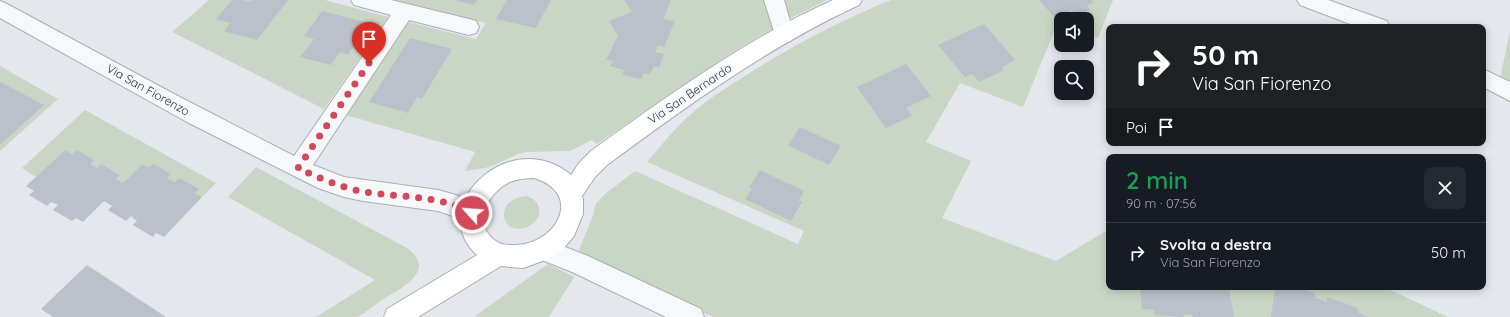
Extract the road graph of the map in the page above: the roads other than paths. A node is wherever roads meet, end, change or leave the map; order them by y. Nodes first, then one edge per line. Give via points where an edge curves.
1 (361, 0) edge
2 (774, 0) edge
3 (852, 0) edge
4 (1307, 0) edge
5 (0, 9) edge
6 (404, 11) junction
7 (1372, 24) edge
8 (469, 27) dead end
9 (784, 35) junction
10 (1486, 79) edge
11 (1510, 92) edge
12 (599, 158) junction
13 (298, 168) junction
14 (550, 173) junction
15 (487, 186) junction
16 (570, 194) junction
17 (428, 199) junction
18 (472, 213) junction
19 (477, 238) junction
20 (554, 243) junction
21 (499, 255) junction
22 (437, 290) junction
23 (396, 317) edge
24 (692, 317) edge

1 - 6 street
2 - 9 street
3 - 9 street, Via San Bernardo
4 - 7 street
5 - 13 street, Via San Fiorenzo via 183,109
6 - 8 street
6 - 13 street
9 - 12 street, Via San Bernardo via 682,98
10 - 11 street
12 - 14 street, Via San Bernardo
12 - 16 street, Via San Bernardo
13 - 17 street, Via San Fiorenzo via 333,183 358,190
14 - 15 street, Via San Bernardo via 534,168 517,169 501,175
14 - 16 street, Via San Bernardo via 566,185
15 - 17 street, Via San Fiorenzo via 461,195
15 - 18 street, Via San Bernardo
16 - 20 street via 572,208 569,222
17 - 18 street, Via San Fiorenzo via 453,204
18 - 19 street
19 - 21 street via 486,248
19 - 22 street via 463,264
20 - 21 street via 522,257 510,258
20 - 24 street via 580,264
21 - 22 street
22 - 23 street

